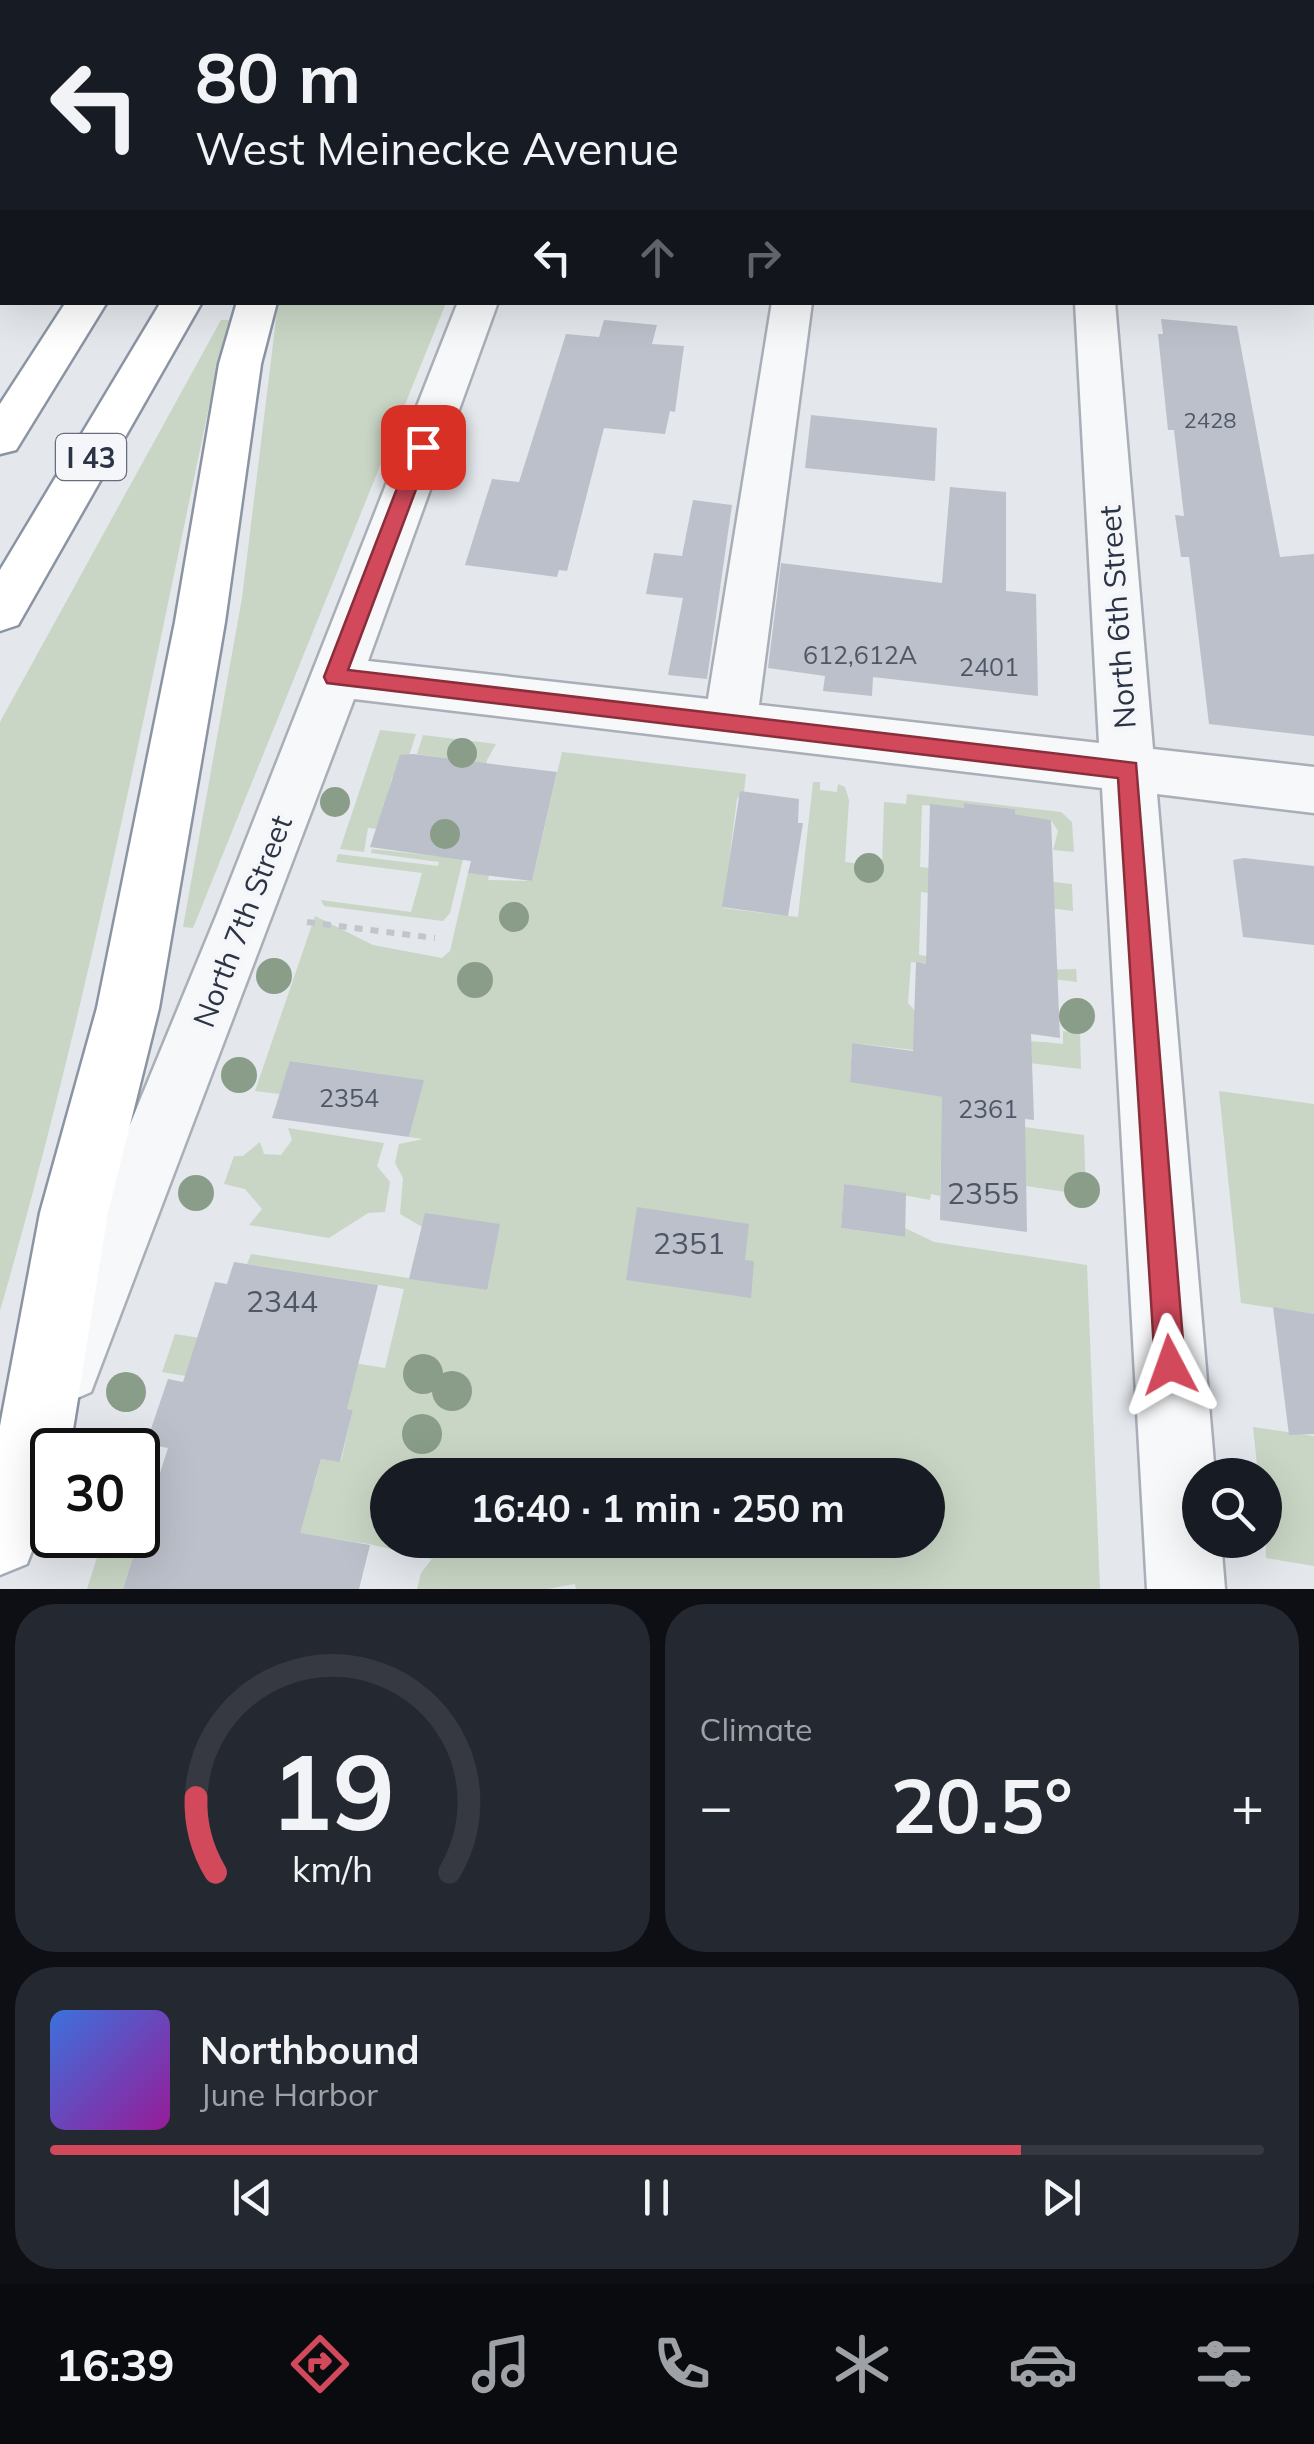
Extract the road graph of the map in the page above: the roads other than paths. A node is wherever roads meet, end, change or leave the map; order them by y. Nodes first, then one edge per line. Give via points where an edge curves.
1 (85, 305) edge
2 (180, 305) edge
3 (256, 305) edge
4 (477, 305) edge
5 (792, 305) edge
6 (1095, 305) edge
7 (0, 439) edge
8 (0, 612) edge
9 (334, 677) junction
10 (730, 725) junction
11 (1128, 770) junction
12 (1314, 790) edge
13 (36, 1428) edge
14 (40, 1428) edge
15 (30, 1454) edge
16 (0, 1537) edge
17 (1186, 1589) edge

1 - 7 main road, I 43
2 - 8 main road, I 43
3 - 13 main road via 240,364 128,1008 74,1213
4 - 9 street, North 7th Street
5 - 10 street
6 - 11 street, North 6th Street
9 - 10 street
9 - 14 street, North 7th Street
10 - 11 street
11 - 12 street
11 - 17 street, North 6th Street
15 - 16 main road, North 7th Street

